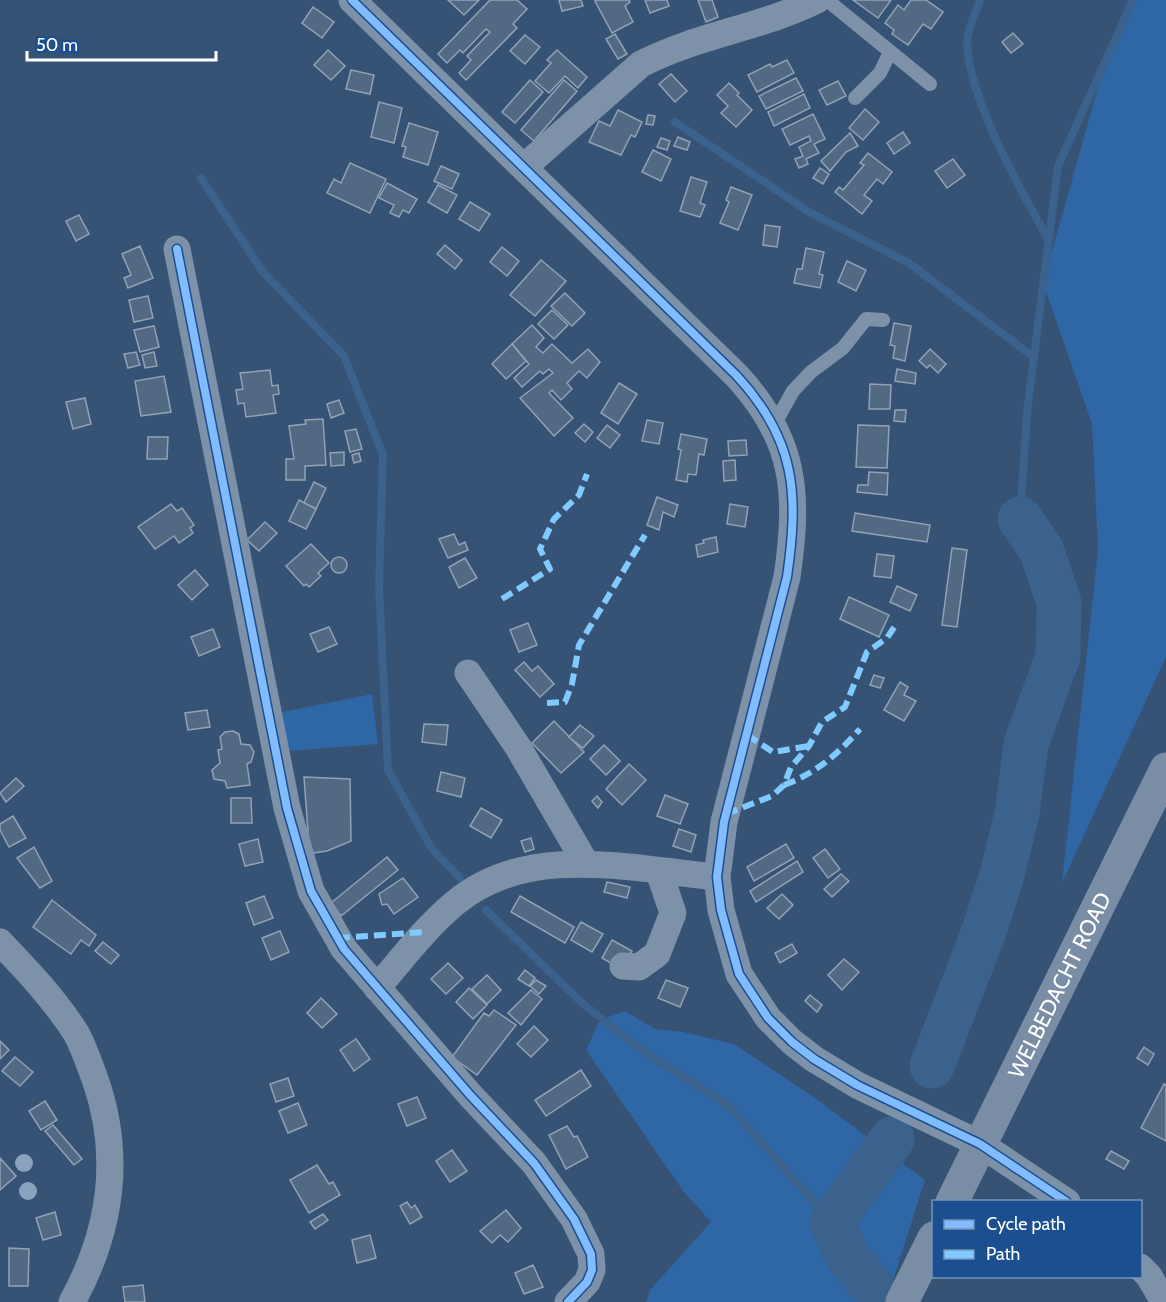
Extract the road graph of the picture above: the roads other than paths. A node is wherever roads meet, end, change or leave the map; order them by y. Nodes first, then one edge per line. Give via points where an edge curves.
1 (352, 0) edge
2 (817, 0) edge
3 (827, 0) edge
4 (890, 52) junction
5 (930, 84) dead end
6 (855, 98) dead end
7 (524, 167) junction
8 (177, 249) dead end
9 (883, 320) dead end
10 (774, 425) junction
11 (468, 673) dead end
12 (1166, 769) edge
13 (585, 862) junction
14 (659, 872) junction
15 (717, 877) junction
16 (0, 942) edge
17 (623, 966) dead end
18 (377, 988) junction
19 (980, 1144) junction
20 (953, 1200) edge
21 (1064, 1200) edge
22 (932, 1240) edge
23 (1152, 1268) edge
24 (72, 1302) edge
25 (568, 1302) edge
26 (902, 1302) edge
27 (1164, 1302) edge

1 - 7 street
2 - 7 street via 767,22 660,54 641,64
3 - 4 lane
4 - 5 lane
4 - 6 lane via 880,73
7 - 10 street via 737,376
8 - 18 street via 287,807 302,864 320,910 344,949
9 - 10 lane via 866,320 843,348 811,372 793,391
10 - 15 street via 792,483 792,541 787,577 724,822
11 - 13 street via 518,747
12 - 19 street, WELBEDACHT ROAD
13 - 14 street
13 - 18 street via 518,872 474,890 424,932
14 - 15 street
14 - 17 street via 673,913 657,954 639,968
15 - 19 street via 720,910 739,974 776,1026 814,1059 858,1085
16 - 24 street via 77,1035 98,1088 111,1140 110,1197 104,1226
18 - 25 street via 534,1163 574,1219 591,1254 592,1270 587,1282
19 - 20 street, WELBEDACHT ROAD
19 - 21 street
22 - 26 street
23 - 27 street

